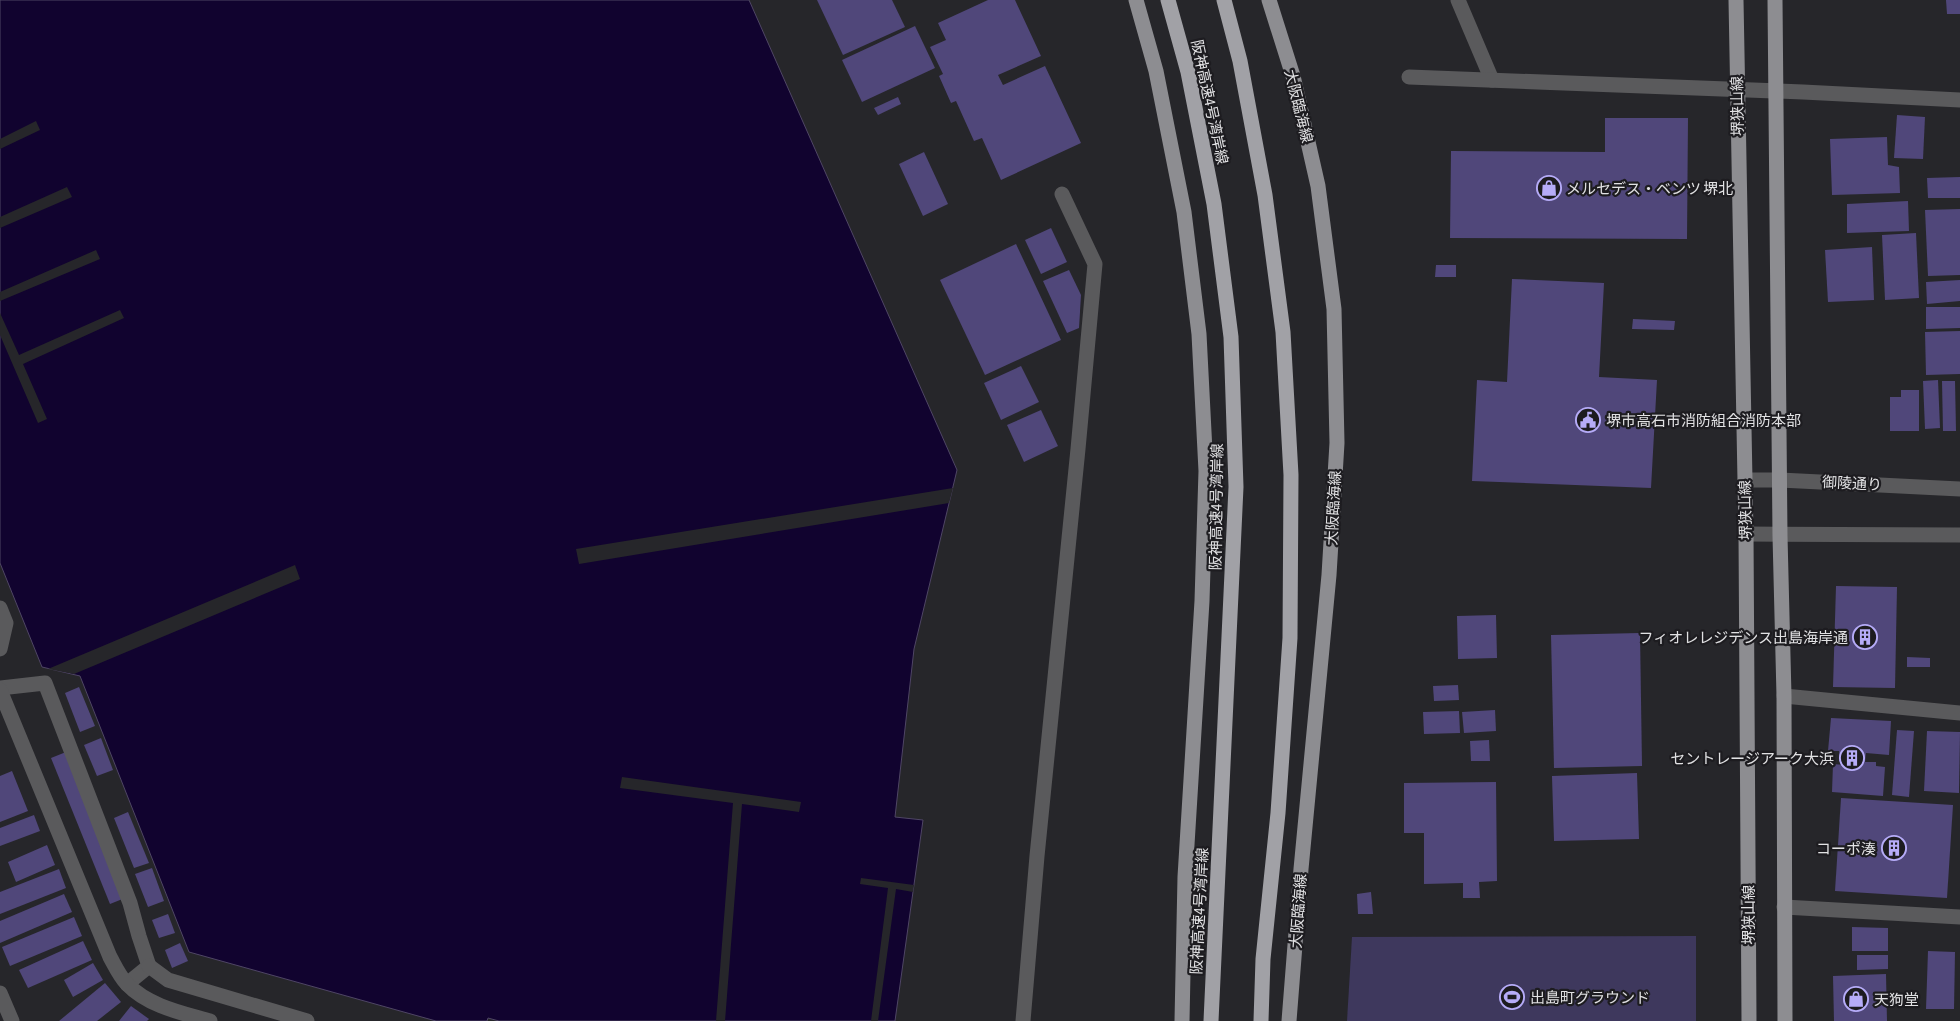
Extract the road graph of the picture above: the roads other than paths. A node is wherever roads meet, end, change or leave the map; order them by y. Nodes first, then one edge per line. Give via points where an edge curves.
1 (1136, 0) edge
2 (1168, 0) edge
3 (1224, 0) edge
4 (1269, 0) edge
5 (1458, 0) edge
6 (1736, 0) edge
7 (1774, 0) edge
8 (1410, 77) dead end
9 (1492, 80) junction
10 (1737, 90) junction
11 (1776, 91) junction
12 (1960, 100) edge
13 (1062, 194) dead end
14 (1745, 480) junction
15 (1780, 480) junction
16 (1960, 489) edge
17 (1746, 534) junction
18 (1780, 536) junction
19 (1960, 536) edge
20 (0, 608) edge
21 (0, 648) edge
22 (0, 689) edge
23 (1784, 696) junction
24 (1960, 713) edge
25 (1784, 907) junction
26 (1960, 917) edge
27 (149, 966) junction
28 (127, 984) junction
29 (0, 993) edge
30 (12, 1021) edge
31 (210, 1021) edge
32 (307, 1021) edge
33 (1023, 1021) edge
34 (1182, 1021) edge
35 (1211, 1021) edge
36 (1261, 1021) edge
37 (1289, 1021) edge
38 (1749, 1021) edge
39 (1785, 1021) edge

1 - 34 main road via 1156,71 1184,212 1200,334 1206,471 1202,601 1185,877
2 - 35 highway, 阪神高速4号湾岸線 via 1188,72 1214,204 1231,337 1236,487
3 - 36 highway via 1240,61 1265,195 1283,332 1292,475 1290,638 1278,813 1263,959
4 - 37 main road, 大阪臨海線 via 1293,76 1318,186 1334,309 1337,443 1329,575
5 - 9 street
6 - 10 main road, 堺狭山線
7 - 11 main road
8 - 9 street
9 - 10 street
10 - 11 street
10 - 14 main road, 堺狭山線
11 - 12 street
11 - 15 main road
13 - 33 street via 1095,264
14 - 15 street, 御陵通り
14 - 17 main road, 堺狭山線
15 - 16 street, 御陵通り
15 - 18 main road
17 - 18 street
17 - 38 main road, 堺狭山線
18 - 19 street
18 - 23 main road
20 - 21 street via 6,623
22 - 27 street via 46,683 130,903
22 - 28 street via 110,958
23 - 24 street
23 - 25 main road
25 - 26 street
25 - 39 main road
27 - 28 street
27 - 32 street via 168,980
28 - 31 street via 147,999
29 - 30 street

